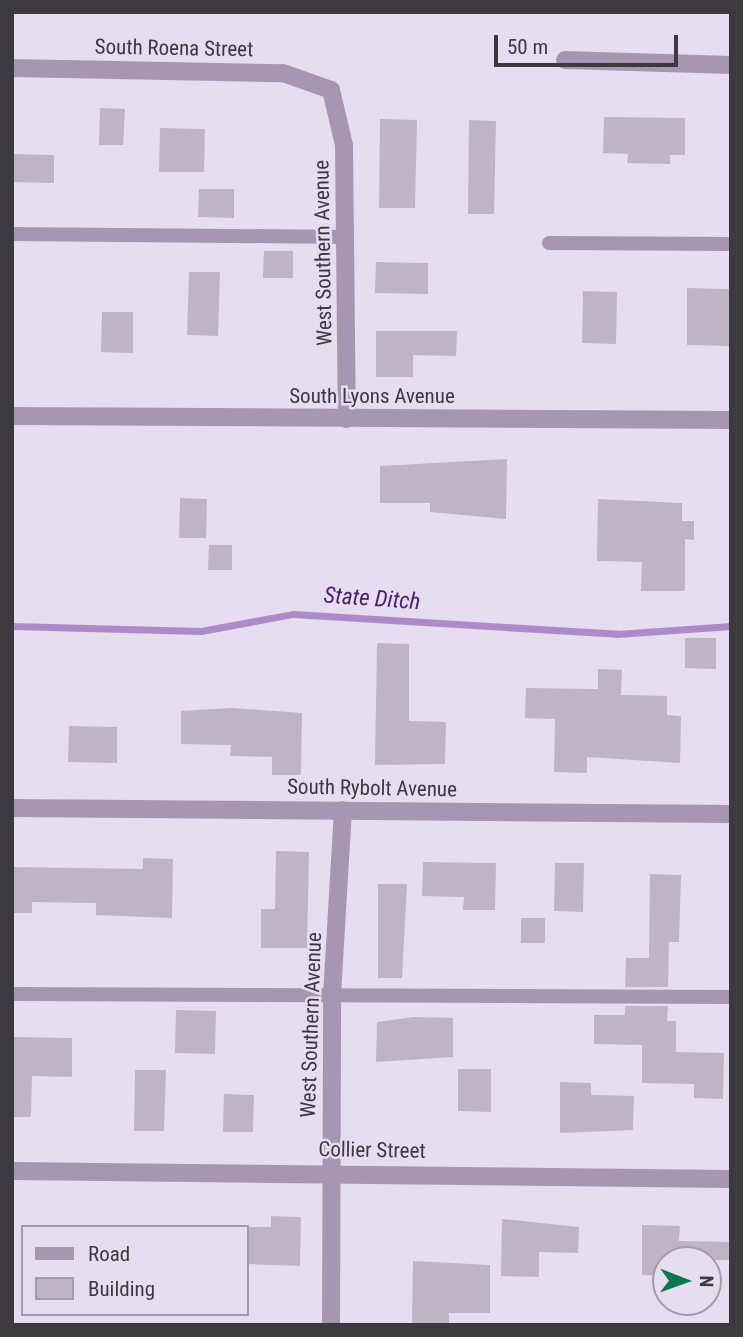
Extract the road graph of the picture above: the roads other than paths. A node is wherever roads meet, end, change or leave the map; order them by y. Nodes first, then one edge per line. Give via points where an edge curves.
1 (565, 60) dead end
2 (731, 65) edge
3 (12, 68) edge
4 (331, 90) joint
5 (12, 234) edge
6 (346, 237) junction
7 (549, 243) dead end
8 (731, 244) edge
9 (12, 416) edge
10 (347, 419) junction
11 (731, 420) edge
12 (12, 808) edge
13 (343, 810) junction
14 (731, 814) edge
15 (12, 994) edge
16 (332, 995) junction
17 (731, 998) edge
18 (12, 1171) edge
19 (330, 1172) junction
20 (731, 1179) edge
21 (331, 1325) edge

1 - 2 street
3 - 4 street, South Roena Street via 283,73
4 - 6 street, West Southern Avenue via 342,116
5 - 6 lane
6 - 10 street, West Southern Avenue
7 - 8 lane
9 - 10 street, South Lyons Avenue
10 - 11 street, South Lyons Avenue
12 - 13 street, South Rybolt Avenue
13 - 14 street, South Rybolt Avenue
13 - 16 street, West Southern Avenue
15 - 16 lane
16 - 17 lane
16 - 19 street, West Southern Avenue
18 - 19 street, Collier Street
19 - 20 street, Collier Street
19 - 21 street, West Southern Avenue

